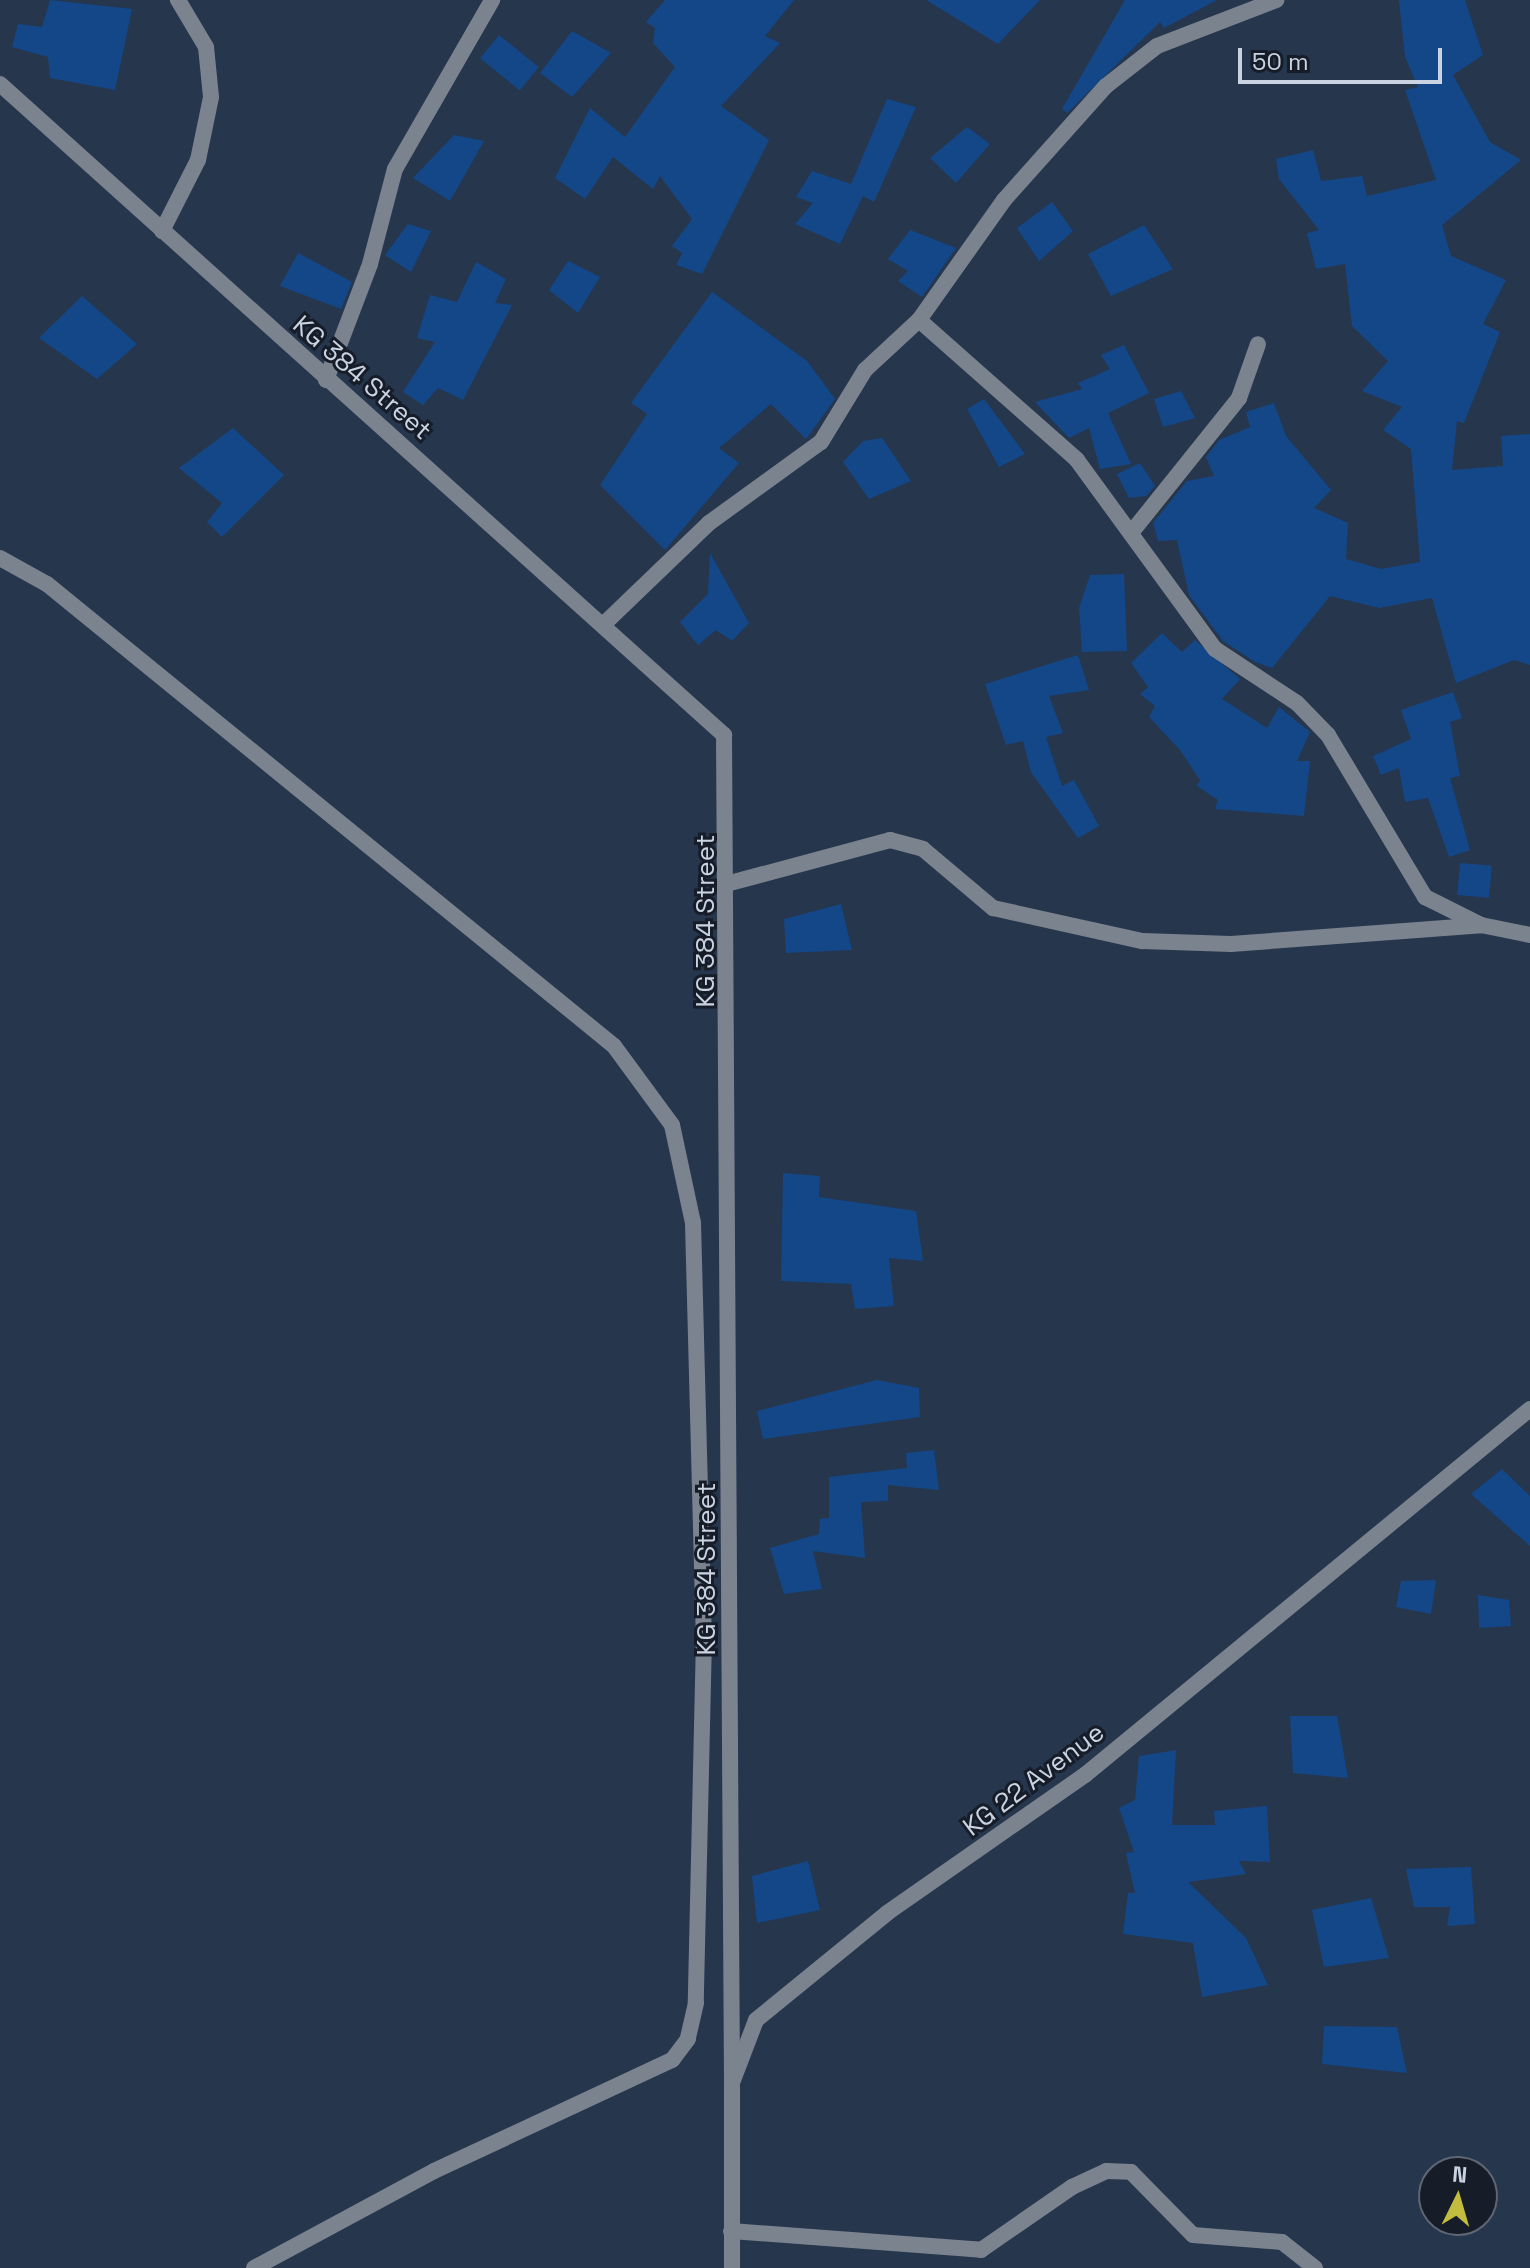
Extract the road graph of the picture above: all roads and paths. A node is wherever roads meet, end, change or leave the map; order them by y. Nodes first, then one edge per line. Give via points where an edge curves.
1 (178, 0) edge
2 (492, 0) edge
3 (1276, 0) edge
4 (0, 84) edge
5 (162, 231) junction
6 (919, 320) junction
7 (1258, 344) dead end
8 (326, 380) junction
9 (1131, 533) junction
10 (0, 558) edge
11 (605, 623) junction
12 (730, 883) junction
13 (1481, 925) junction
14 (1530, 935) edge
15 (1530, 1409) edge
16 (732, 2083) junction
17 (731, 2231) junction
18 (254, 2268) edge
19 (732, 2268) edge
20 (1315, 2268) edge

1 - 5 street via 206,47 211,97 198,160
2 - 8 street via 395,169 370,264
3 - 6 street via 1157,46 1106,86 1004,200
4 - 5 street, KG 384 Street
5 - 8 street, KG 384 Street
6 - 9 street via 1077,460
6 - 11 street via 865,370 821,442 709,523
7 - 9 street via 1239,398
8 - 11 street, KG 384 Street
9 - 13 street via 1215,649 1297,703 1328,735 1425,897
10 - 18 street via 47,584 614,1046 672,1125 693,1223 704,1638 696,2003 688,2039 672,2060 434,2171
11 - 12 street, KG 384 Street via 724,735
12 - 13 street via 890,840 923,849 993,908 1142,941 1231,944
12 - 16 street, KG 384 Street
13 - 14 street
15 - 16 street, KG 22 Avenue via 1085,1775 797,1981 756,2020
16 - 17 street, KG 22 Avenue
17 - 19 street, KG 22 Avenue
17 - 20 street via 981,2250 1072,2187 1106,2171 1131,2172 1193,2235 1282,2242

